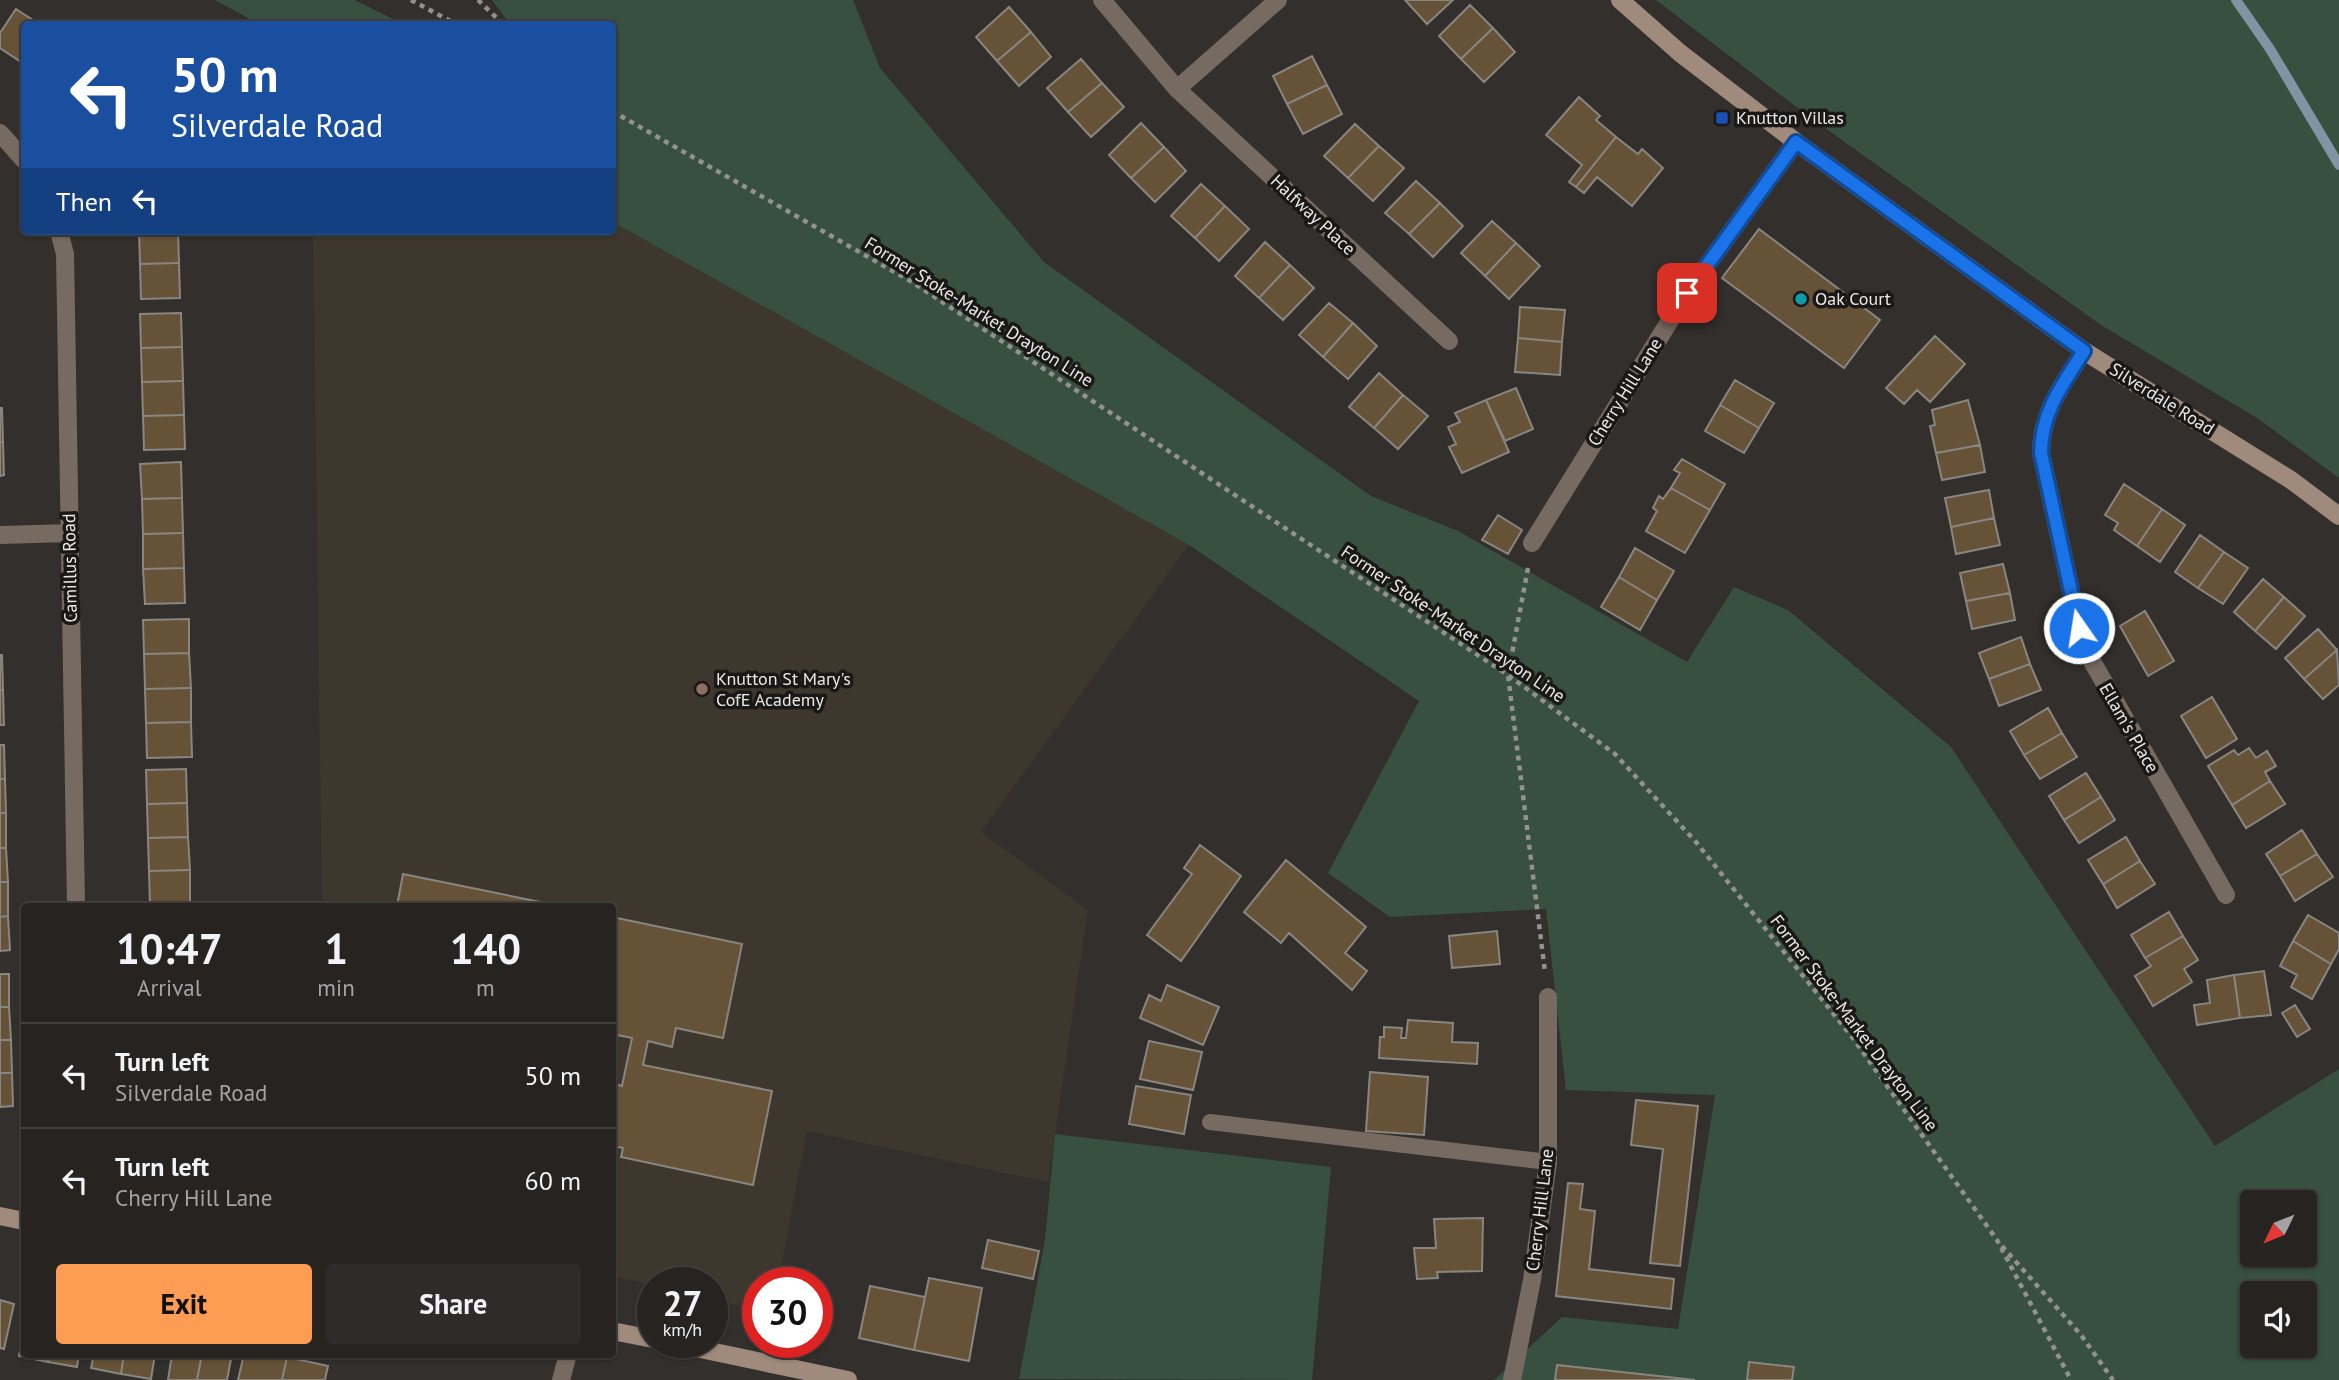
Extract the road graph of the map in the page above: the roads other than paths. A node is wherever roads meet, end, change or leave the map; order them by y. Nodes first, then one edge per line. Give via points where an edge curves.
1 (1102, 0) edge
2 (1278, 0) edge
3 (1620, 0) edge
4 (1178, 89) junction
5 (0, 133) edge
6 (1796, 142) junction
7 (21, 157) edge
8 (60, 235) edge
9 (1449, 341) dead end
10 (2084, 351) junction
11 (2339, 516) edge
12 (69, 533) junction
13 (0, 535) edge
14 (1532, 543) road end
15 (2226, 895) dead end
16 (76, 903) edge
17 (1548, 997) road end
18 (1210, 1122) dead end
19 (1548, 1162) junction
20 (0, 1216) edge
21 (21, 1220) edge
22 (616, 1332) edge
23 (637, 1336) edge
24 (728, 1355) edge
25 (567, 1358) edge
26 (561, 1380) edge
27 (849, 1380) edge
28 (1512, 1380) edge

1 - 4 street, Halfway Place
2 - 4 street
3 - 6 main road, Silverdale Road via 1680,53
4 - 9 street, Halfway Place
5 - 7 street
6 - 10 main road, Silverdale Road
6 - 14 street, Cherry Hill Lane via 1687,293
8 - 12 street, Camillus Road via 65,254
10 - 11 main road, Silverdale Road via 2291,480
10 - 15 street, Ellam's Place via 2057,394 2041,432 2041,453 2079,628 2099,677
12 - 13 street
12 - 16 street, Camillus Road
17 - 19 street, Cherry Hill Lane
18 - 19 lane
19 - 28 street, Cherry Hill Lane
20 - 21 main road
22 - 23 main road
24 - 27 main road
25 - 26 street

